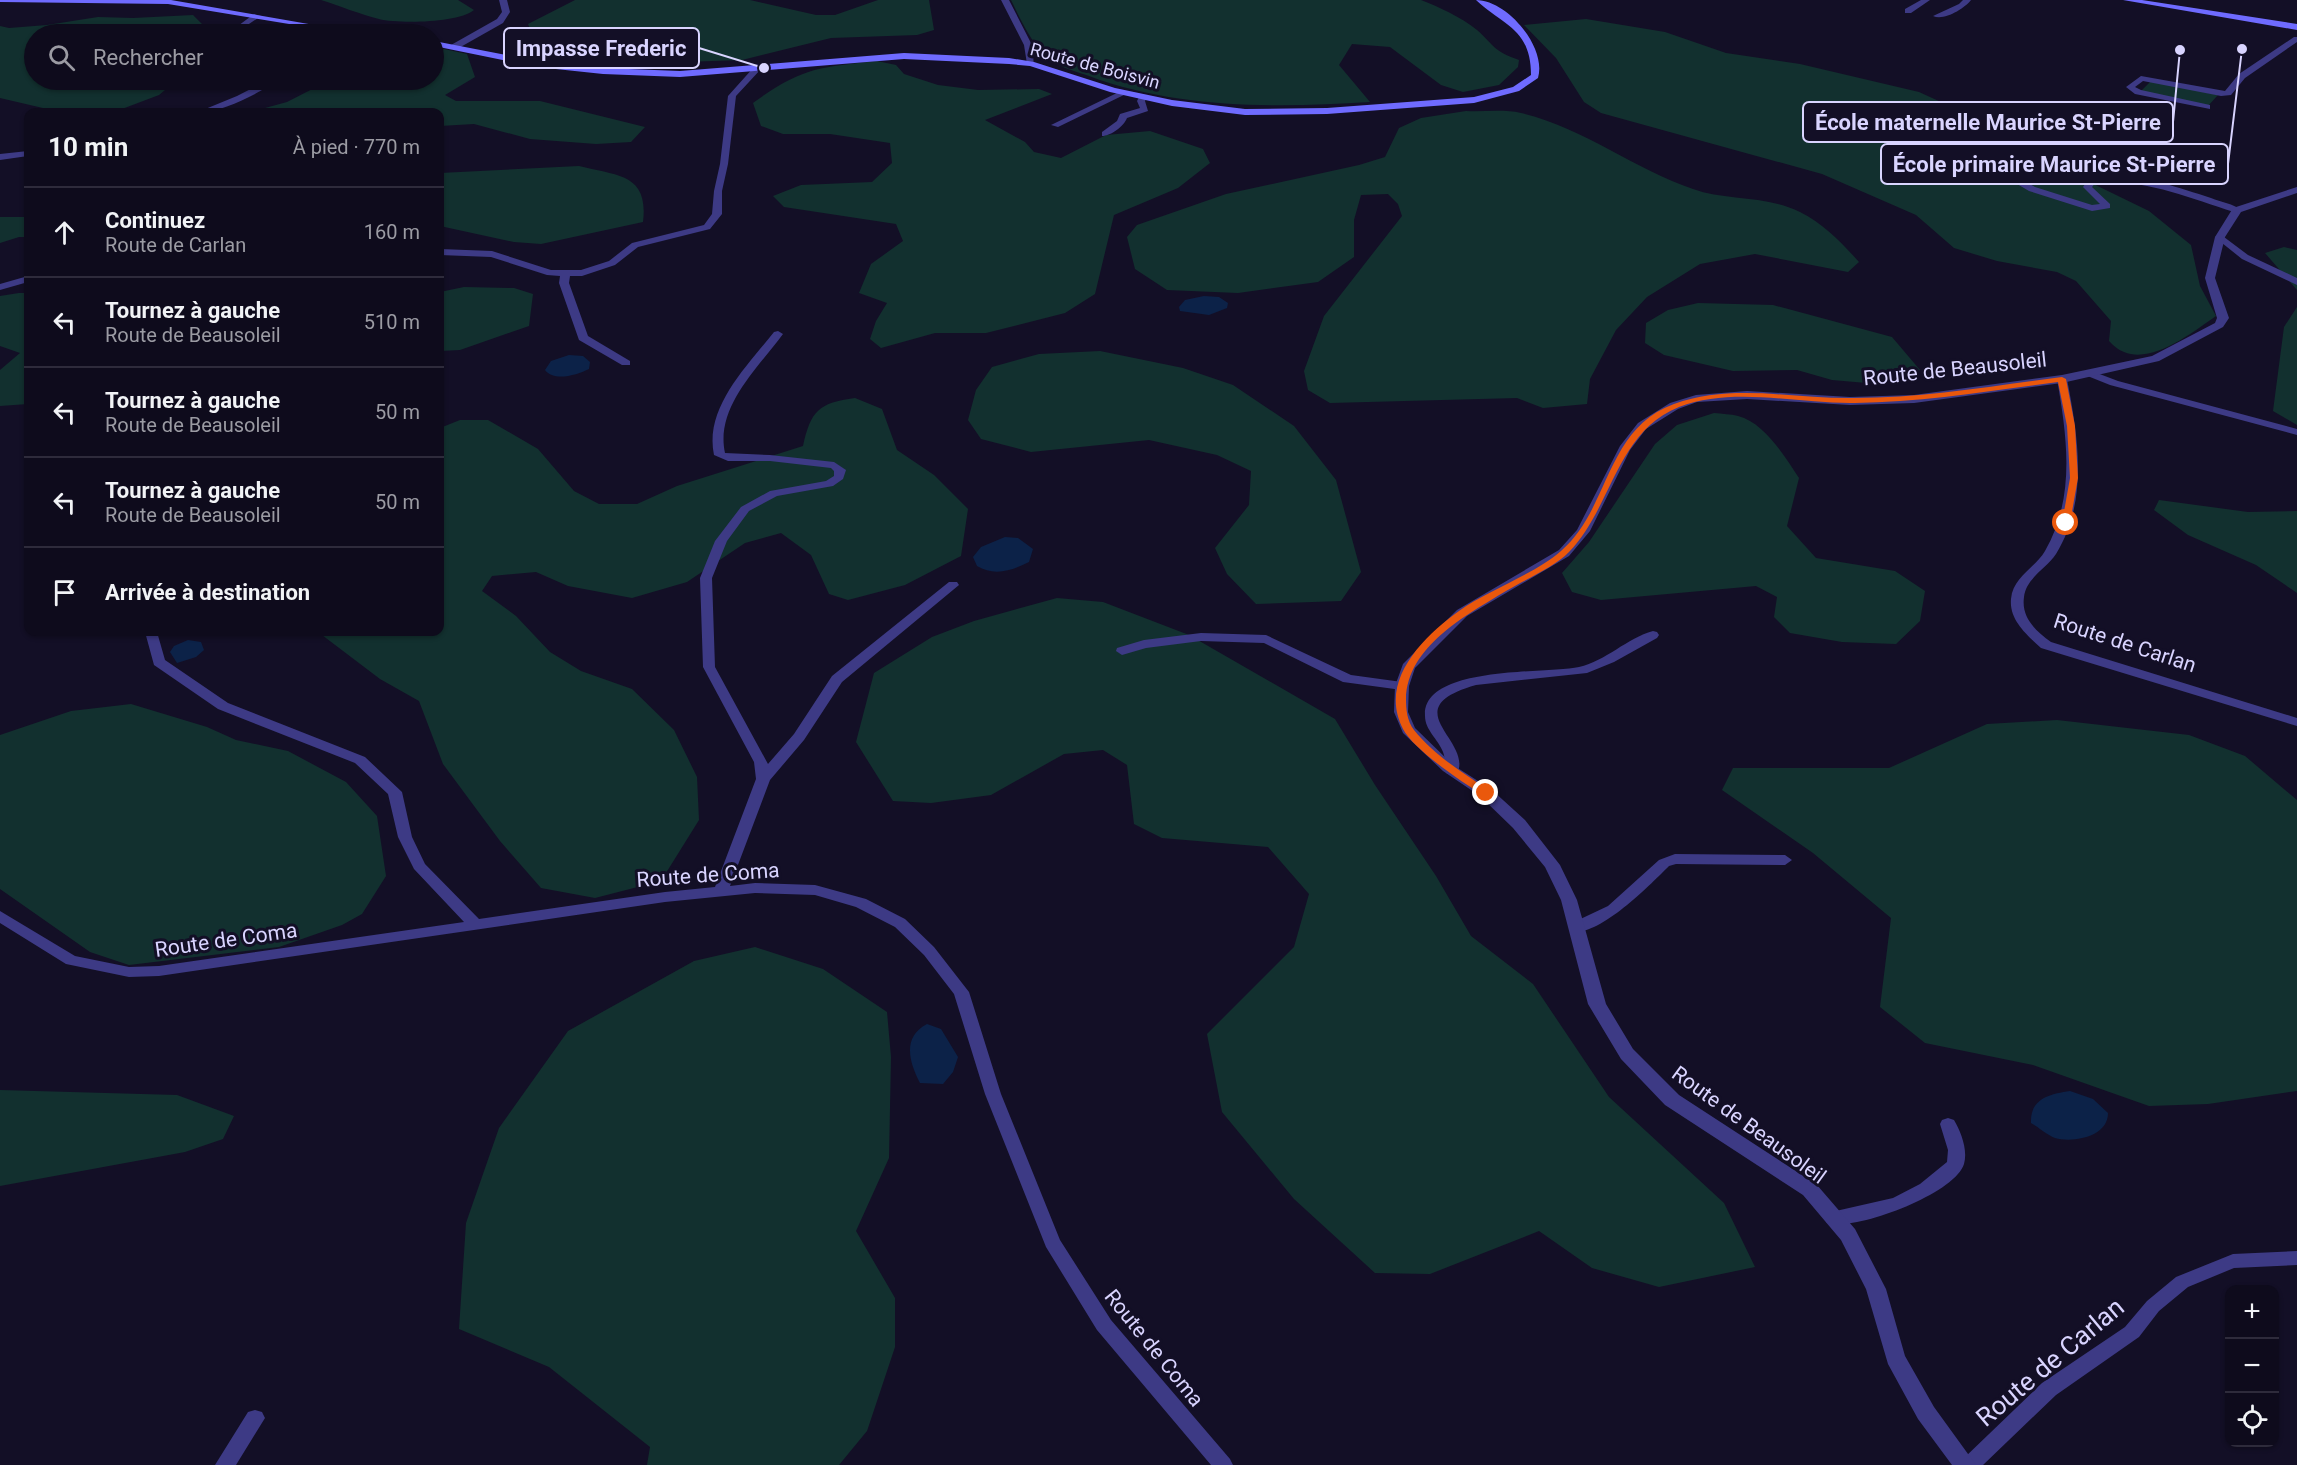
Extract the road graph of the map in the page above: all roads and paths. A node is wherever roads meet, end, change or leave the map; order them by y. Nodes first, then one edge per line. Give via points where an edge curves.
1 (0, 0) edge
2 (503, 0) edge
3 (1005, 0) edge
4 (1480, 0) edge
5 (1926, 0) edge
6 (1967, 0) edge
7 (2127, 0) edge
8 (169, 1) edge
9 (1908, 10) dead end
10 (257, 16) junction
11 (1937, 16) dead end
12 (245, 24) edge
13 (304, 24) edge
14 (2297, 27) edge
15 (2297, 39) edge
16 (444, 46) edge
17 (454, 47) junction
18 (1031, 64) junction
19 (758, 69) junction
20 (255, 90) edge
21 (1124, 93) junction
22 (1143, 97) junction
23 (1849, 104) dead end
24 (2207, 107) dead end
25 (213, 108) edge
26 (1055, 125) dead end
27 (1105, 134) dead end
28 (24, 154) edge
29 (0, 157) edge
30 (2297, 190) edge
31 (2237, 210) junction
32 (2220, 237) junction
33 (444, 252) edge
34 (565, 273) junction
35 (24, 280) edge
36 (2297, 282) edge
37 (0, 287) edge
38 (778, 334) dead end
39 (626, 363) dead end
40 (2089, 373) junction
41 (2062, 379) junction
42 (2297, 432) edge
43 (953, 585) dead end
44 (1653, 635) dead end
45 (152, 636) edge
46 (1122, 651) dead end
47 (1402, 686) junction
48 (2297, 722) edge
49 (1452, 771) junction
50 (763, 779) junction
51 (1785, 860) dead end
52 (721, 891) junction
53 (0, 916) edge
54 (476, 925) junction
55 (1577, 927) junction
56 (1948, 1124) dead end
57 (1833, 1218) junction
58 (2297, 1258) edge
59 (255, 1418) dead end
60 (225, 1465) edge
61 (1223, 1465) edge
62 (1967, 1465) edge

1 - 8 main road
2 - 17 street via 506,12 500,21
3 - 18 street via 1028,45
4 - 22 main road, Route de Boisvin via 1517,27 1531,44 1535,76 1516,89 1474,100 1327,111 1245,112
5 - 9 street
6 - 11 street
7 - 14 main road
8 - 10 main road
10 - 12 street
10 - 13 main road
15 - 24 street via 2242,76 2228,93 2141,78 2130,87
16 - 17 main road, Route de Boisvin
17 - 19 main road, Route de Boisvin via 537,64 603,71 680,74
18 - 19 main road, Route de Boisvin via 903,56
18 - 21 main road, Route de Boisvin
19 - 34 street via 732,96 717,214 707,227 635,245 612,263 582,273
20 - 25 street
21 - 22 main road, Route de Boisvin
21 - 26 street
22 - 27 street via 1145,109 1123,116
23 - 31 street via 1976,156 2032,189 2092,208 2107,206 2091,193 2089,182 2111,178 2183,191
28 - 29 street
30 - 31 street
31 - 32 street, Route de Beausoleil
32 - 36 street via 2245,257
32 - 40 street, Route de Beausoleil via 2210,278 2221,306 2223,318 2219,325 2155,358
33 - 34 street via 492,254 550,273
34 - 39 street via 564,283 583,338
35 - 37 street
38 - 50 street via 732,394 723,412 716,447 720,455 728,458 812,461 840,470 839,477 829,484 774,493 745,508 721,541 706,578 709,668 761,762
40 - 41 street, Route de Beausoleil
40 - 42 street
41 - 47 street, Route de Beausoleil via 1914,399 1851,401 1747,395 1696,399 1674,406 1642,426 1624,449 1583,531 1564,553 1462,613 1408,667
41 - 48 street, Route de Carlan via 2071,426 2074,478 2066,523 2049,555 2025,578 2017,599 2020,619 2046,645
43 - 50 street via 837,679 799,737
44 - 49 street via 1585,669 1494,678 1460,686 1437,697 1431,718 1453,754
45 - 54 street via 159,662 223,706 360,760 395,792 405,837 419,866
46 - 47 street via 1144,644 1201,638 1266,639 1348,679
47 - 49 street, Route de Beausoleil via 1401,712 1408,730
49 - 55 street, Route de Beausoleil via 1486,793 1519,824 1552,865
50 - 52 street
51 - 55 street via 1675,859 1664,863 1613,910
52 - 54 street, Route de Coma
52 - 61 street, Route de Coma via 815,890 861,903 900,923 929,951 961,992 993,1094 1052,1242 1104,1325
53 - 54 street, Route de Coma via 71,960 129,972 159,971
55 - 57 street, Route de Beausoleil via 1597,1004 1627,1054 1672,1100 1810,1190
56 - 57 street via 1956,1150 1954,1165 1934,1184 1896,1207
57 - 62 street, Route de Beausoleil via 1848,1235 1876,1289 1895,1358 1926,1413
58 - 62 street, Route de Carlan via 2233,1261 2182,1282 2153,1306 2132,1332 2049,1389
59 - 60 street

